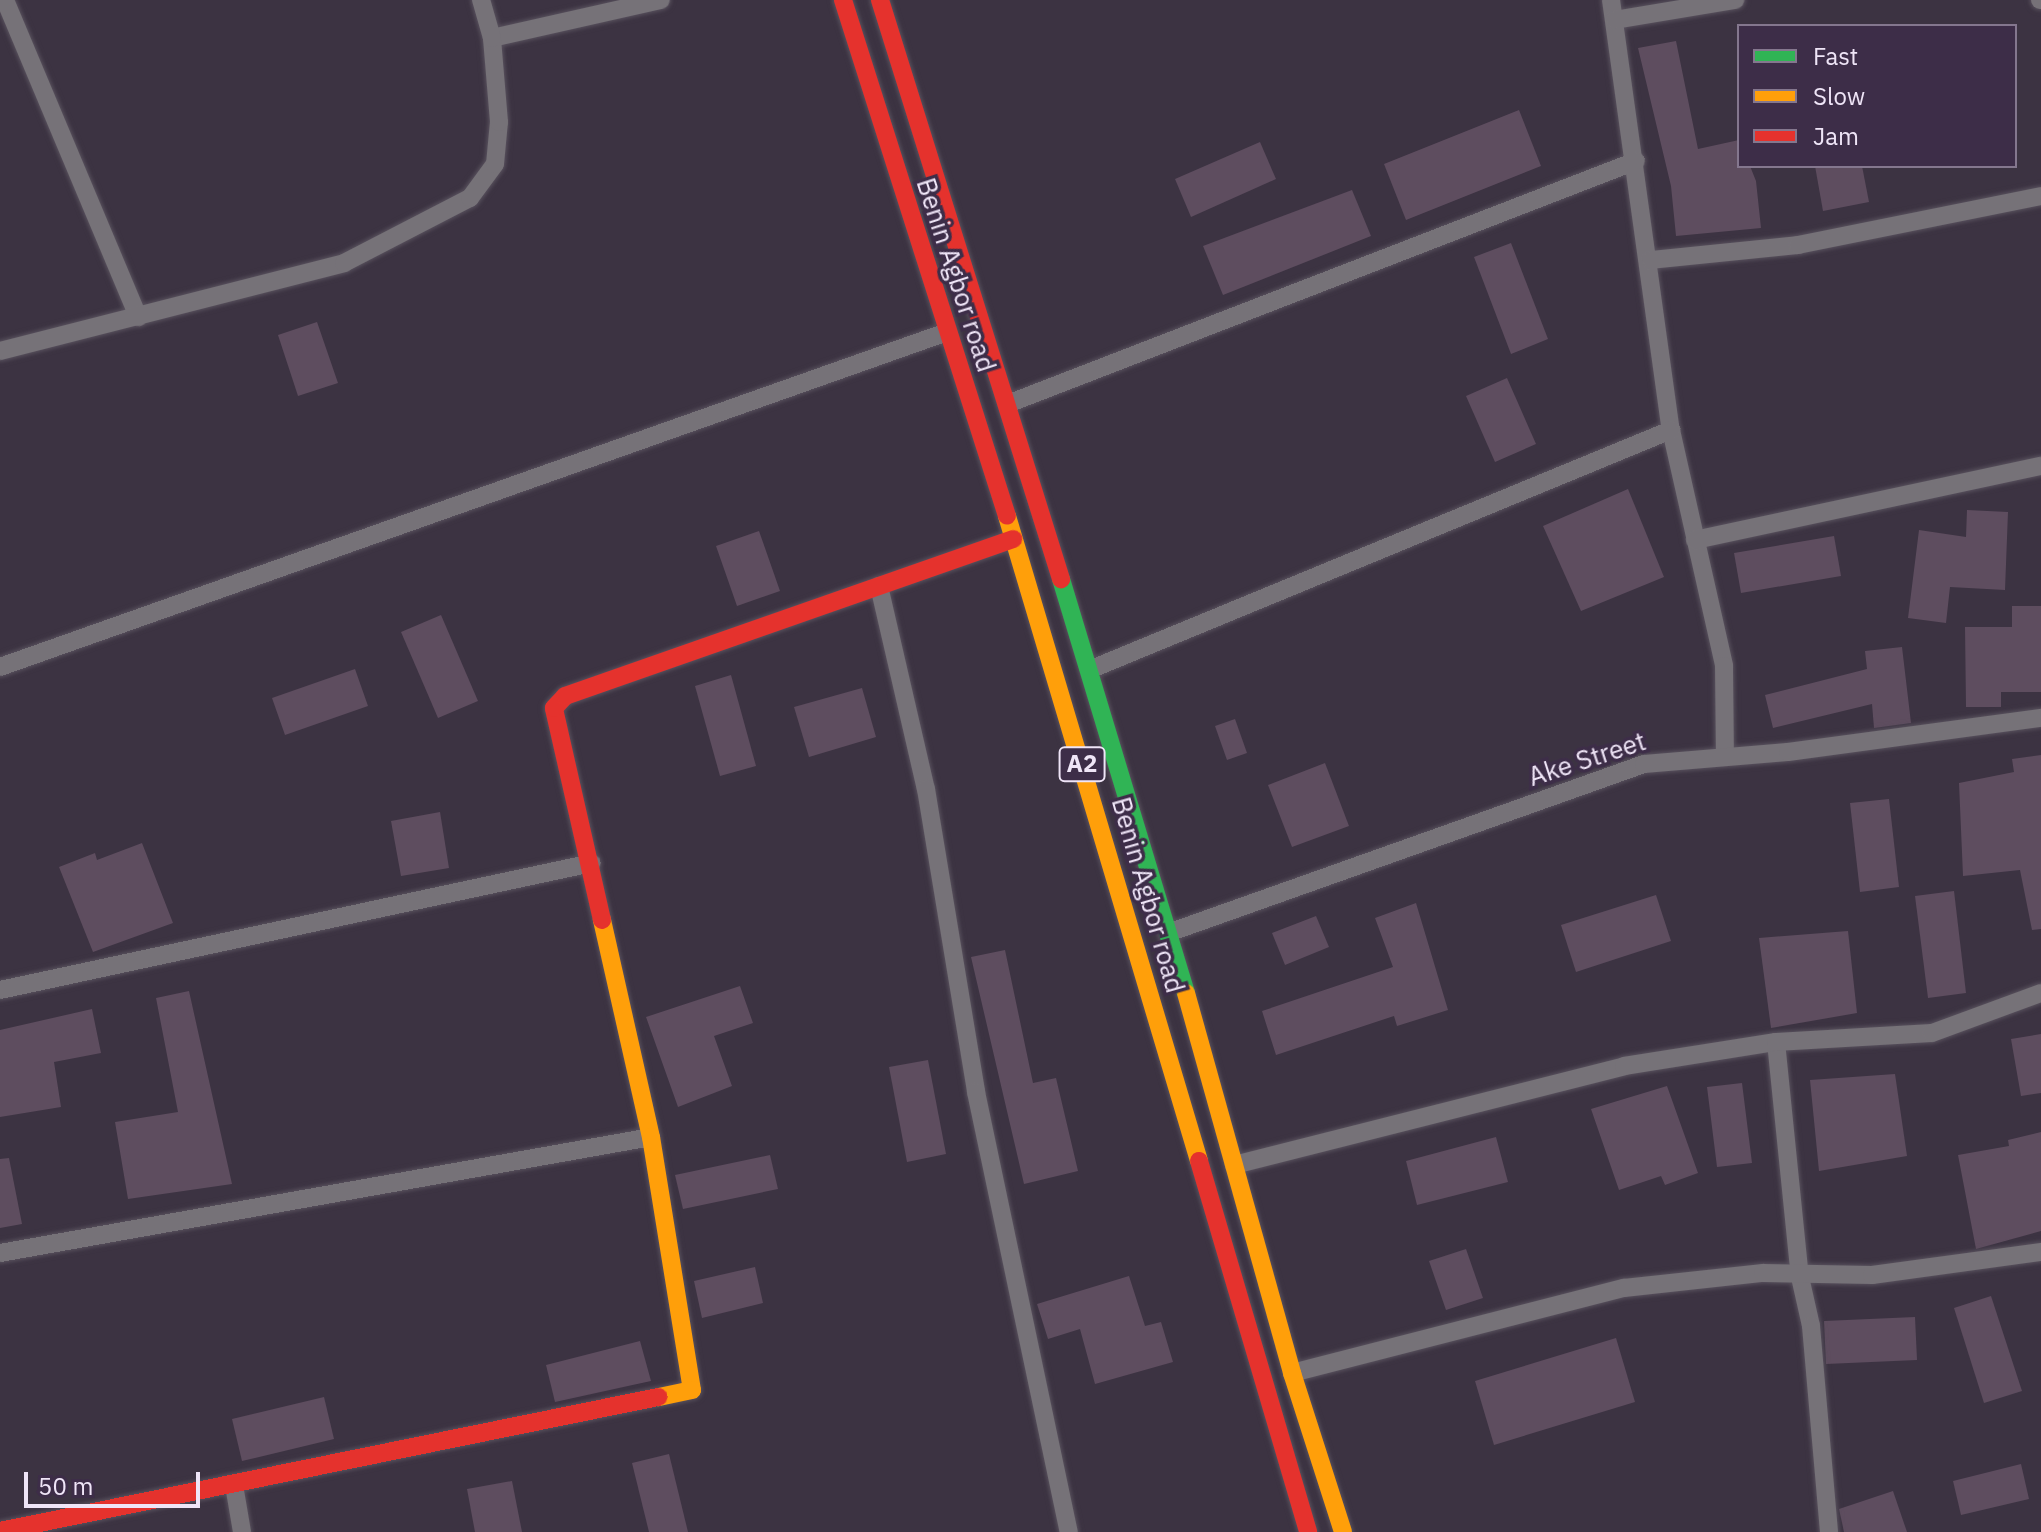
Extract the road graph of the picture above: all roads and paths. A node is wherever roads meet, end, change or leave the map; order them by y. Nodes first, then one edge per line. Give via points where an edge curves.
1 (5, 0) edge
2 (481, 0) edge
3 (661, 0) edge
4 (843, 0) edge
5 (880, 0) edge
6 (1611, 0) edge
7 (1735, 0) edge
8 (1615, 20) junction
9 (492, 38) junction
10 (1636, 161) junction
11 (2041, 196) edge
12 (1651, 260) junction
13 (138, 317) junction
14 (944, 333) junction
15 (0, 351) edge
16 (1010, 403) junction
17 (1671, 430) junction
18 (2041, 466) edge
19 (1013, 539) junction
20 (1695, 540) junction
21 (879, 586) junction
22 (0, 667) edge
23 (1089, 670) junction
24 (2041, 718) edge
25 (1725, 755) junction
26 (592, 863) junction
27 (1168, 933) junction
28 (0, 990) edge
29 (2041, 993) edge
30 (1776, 1042) junction
31 (651, 1137) junction
32 (1234, 1165) junction
33 (2041, 1252) edge
34 (0, 1253) edge
35 (1800, 1277) junction
36 (1292, 1373) junction
37 (234, 1485) junction
38 (0, 1531) edge
39 (242, 1532) edge
40 (1069, 1532) edge
41 (1308, 1532) edge
42 (1343, 1532) edge
43 (1829, 1532) edge

1 - 13 street
2 - 9 street
3 - 9 street
4 - 14 main road, Benin Agbor road / A2
5 - 16 main road, Benin Agbor road / A2
6 - 8 street
7 - 8 street
8 - 10 street
9 - 13 street via 499,122 495,164 470,198 344,263
10 - 12 street
10 - 16 street
11 - 12 street via 1798,245
12 - 17 street
13 - 15 street
14 - 19 main road, Benin Agbor road / A2
14 - 22 street
16 - 23 main road, Benin Agbor road / A2
17 - 20 street
17 - 23 street
18 - 20 street
19 - 21 main road
19 - 41 main road, Benin Agbor road / A2
20 - 25 street via 1724,666
21 - 26 main road via 557,701 554,708
21 - 40 street via 926,789 976,1092
23 - 27 main road, Benin Agbor road / A2
24 - 25 street, Ake Street
25 - 27 street, Ake Street via 1644,764
26 - 28 street
26 - 31 main road
27 - 32 main road, Benin Agbor road / A2
29 - 30 street via 1932,1033
30 - 32 street via 1624,1066
30 - 35 street
31 - 34 street
31 - 37 main road via 692,1390
32 - 36 main road, Benin Agbor road / A2
33 - 35 street via 1872,1275
35 - 36 street via 1763,1273 1624,1288
35 - 43 street via 1811,1326
36 - 42 main road, Benin Agbor road / A2
37 - 38 main road
37 - 39 street

